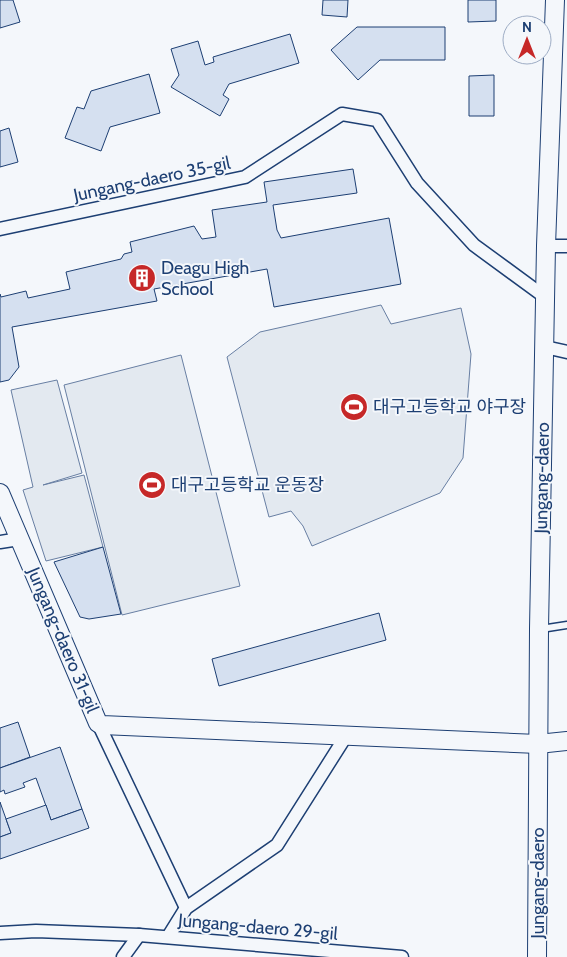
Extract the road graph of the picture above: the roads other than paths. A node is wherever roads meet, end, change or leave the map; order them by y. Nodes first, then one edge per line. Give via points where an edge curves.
1 (554, 0) edge
2 (0, 229) edge
3 (546, 246) junction
4 (567, 246) edge
5 (545, 297) junction
6 (545, 347) junction
7 (567, 352) edge
8 (0, 493) edge
9 (20, 539) junction
10 (0, 542) edge
11 (567, 625) edge
12 (539, 629) junction
13 (98, 723) junction
14 (346, 736) junction
15 (567, 741) edge
16 (538, 744) junction
17 (186, 908) junction
18 (0, 933) edge
19 (139, 935) junction
20 (168, 937) junction
21 (123, 957) edge
22 (402, 957) edge
23 (537, 957) edge

1 - 3 main road, Jungang-daero
2 - 5 street, Jungang-daero 35-gil via 245,177 342,114 377,120 417,182 474,245
3 - 4 street
3 - 5 main road, Jungang-daero
5 - 6 main road, Jungang-daero
6 - 7 street
6 - 12 main road, Jungang-daero
8 - 9 main road, Jungang-daero 31-gil
9 - 10 street
9 - 13 main road, Jungang-daero 31-gil
11 - 12 lane
12 - 16 main road, Jungang-daero
13 - 14 main road, Jungang-daero 31-gil
13 - 17 street
14 - 16 main road, Jungang-daero 31-gil
14 - 17 street via 277,845
15 - 16 main road, Jungang-daero 31-gil
16 - 23 main road, Jungang-daero
17 - 20 street
18 - 19 street, Jungang-daero 29-gil via 36,931
19 - 20 street, Jungang-daero 29-gil
19 - 21 street
20 - 22 street, Jungang-daero 29-gil

